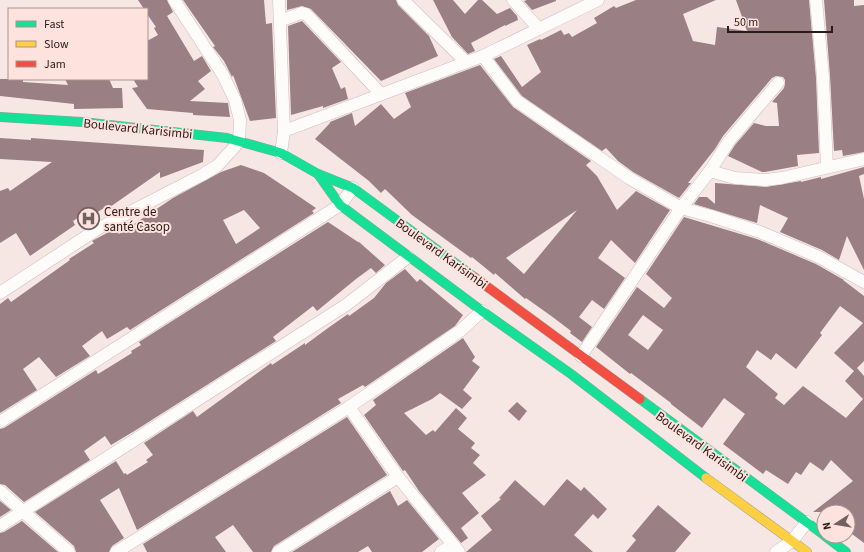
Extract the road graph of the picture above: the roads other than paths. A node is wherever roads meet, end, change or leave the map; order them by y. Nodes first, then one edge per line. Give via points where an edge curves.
1 (174, 0) edge
2 (279, 0) edge
3 (403, 0) edge
4 (513, 0) edge
5 (598, 0) edge
6 (816, 0) edge
7 (280, 21) junction
8 (538, 29) junction
9 (483, 56) junction
10 (466, 62) junction
11 (778, 84) dead end
12 (381, 94) junction
13 (0, 117) edge
14 (284, 131) junction
15 (239, 142) junction
16 (281, 153) junction
17 (864, 159) edge
18 (827, 167) junction
19 (710, 171) junction
20 (318, 174) junction
21 (353, 188) junction
22 (340, 205) junction
23 (681, 208) junction
24 (408, 257) junction
25 (864, 282) edge
26 (0, 293) edge
27 (482, 311) junction
28 (581, 356) junction
29 (349, 406) junction
30 (0, 422) edge
31 (694, 455) junction
32 (398, 477) junction
33 (0, 491) edge
34 (24, 511) junction
35 (807, 522) junction
36 (0, 526) edge
37 (816, 529) edge
38 (792, 541) junction
39 (836, 544) edge
40 (456, 548) edge
41 (69, 552) edge
42 (116, 552) edge
43 (278, 552) edge
44 (441, 552) edge
45 (776, 552) edge
46 (807, 552) edge
47 (846, 552) edge

1 - 15 street via 235,100 240,120
2 - 7 street
3 - 10 street
4 - 8 street
5 - 8 street
6 - 18 street
7 - 12 street via 301,13 306,14
7 - 14 street
8 - 9 street
9 - 10 street
9 - 23 street via 517,101 629,178
10 - 12 street
11 - 19 street via 730,141
12 - 14 street
13 - 15 main road, Boulevard Karisimbi via 82,122 227,138
14 - 16 street
15 - 16 main road, Boulevard Karisimbi
15 - 26 street via 217,166 99,228
16 - 20 main road, Boulevard Karisimbi
17 - 18 street
18 - 19 street via 766,180 736,178
19 - 23 street
20 - 21 main road, Boulevard Karisimbi
20 - 22 main road
21 - 22 street
21 - 28 main road, Boulevard Karisimbi
22 - 24 main road
22 - 30 street
23 - 25 street via 760,232 819,257
23 - 28 street
24 - 27 main road
24 - 34 street via 346,305
27 - 29 street via 460,332
27 - 31 main road via 571,374
28 - 31 main road, Boulevard Karisimbi
29 - 32 street
29 - 42 street
31 - 35 main road, Boulevard Karisimbi
31 - 38 main road
32 - 40 street
32 - 43 street
33 - 34 street
34 - 36 street
34 - 41 street
35 - 37 main road, Boulevard Karisimbi
35 - 38 street
38 - 45 street
38 - 46 main road
39 - 47 main road, Boulevard Karisimbi
40 - 44 street

